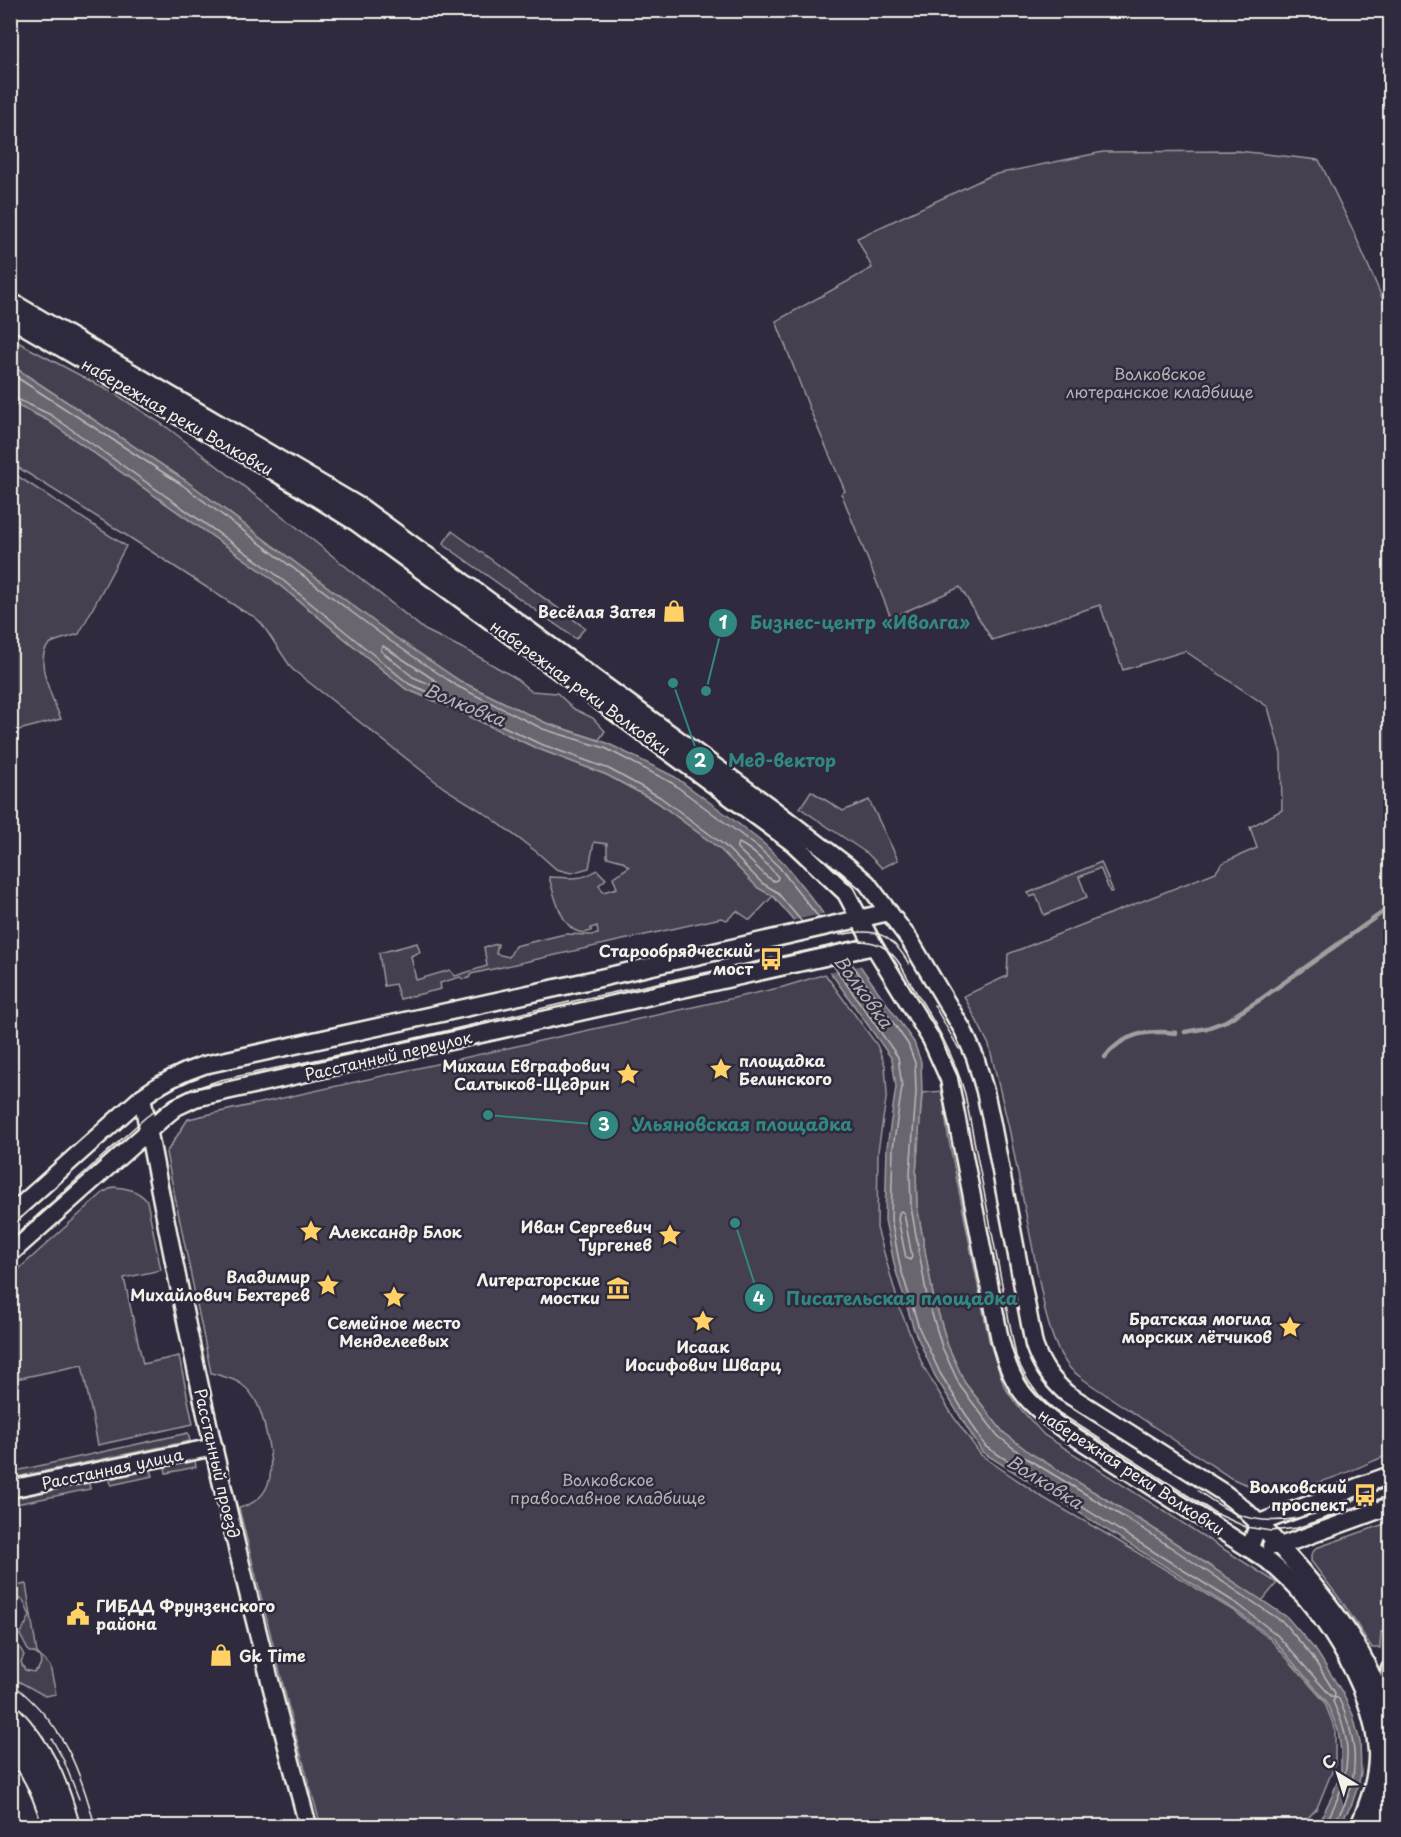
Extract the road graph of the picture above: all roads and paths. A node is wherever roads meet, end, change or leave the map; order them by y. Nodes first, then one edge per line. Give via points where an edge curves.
1 (10, 301) edge
2 (10, 318) edge
3 (889, 912) junction
4 (860, 919) junction
5 (874, 946) junction
6 (142, 1097) junction
7 (148, 1130) junction
8 (10, 1215) edge
9 (10, 1254) edge
10 (214, 1447) junction
11 (1390, 1475) edge
12 (10, 1489) edge
13 (1390, 1506) edge
14 (1258, 1522) junction
15 (1280, 1546) junction
16 (1250, 1547) junction
17 (1390, 1669) edge
18 (1385, 1712) junction
19 (10, 1714) edge
20 (1390, 1738) edge
21 (10, 1742) edge
22 (1390, 1774) edge
23 (53, 1827) edge
24 (69, 1827) edge
25 (308, 1827) edge
26 (1359, 1827) edge
27 (1376, 1827) edge

1 - 3 street, набережная реки Волковки via 362,508 824,848 867,883
2 - 4 street, набережная реки Волковки via 357,523 793,843 846,893
3 - 4 street
3 - 14 street, набережная реки Волковки via 963,1030 975,1057 1034,1345 1042,1365 1066,1393 1224,1493
4 - 5 street, набережная реки Волковки
4 - 6 street, Расстанный переулок via 204,1065 173,1076
5 - 7 street, Расстанный переулок via 195,1098 176,1107
5 - 16 street, набережная реки Волковки via 931,1039 949,1079 1000,1340 1017,1385 1033,1406 1063,1430
6 - 7 street, Расстанный проезд
6 - 8 street, Расстанный переулок
7 - 9 street, Расстанный переулок
7 - 10 street, Расстанный проезд
10 - 12 street, Расстанная улица
10 - 25 street, Расстанный проезд
11 - 14 street
13 - 15 street
14 - 15 street
14 - 16 street
15 - 16 street
15 - 18 street via 1325,1599 1359,1648
16 - 26 street via 1297,1588 1357,1677 1377,1750 1372,1792
17 - 18 street
18 - 20 street
19 - 24 main road via 50,1768
21 - 23 main road via 34,1776
22 - 27 street

